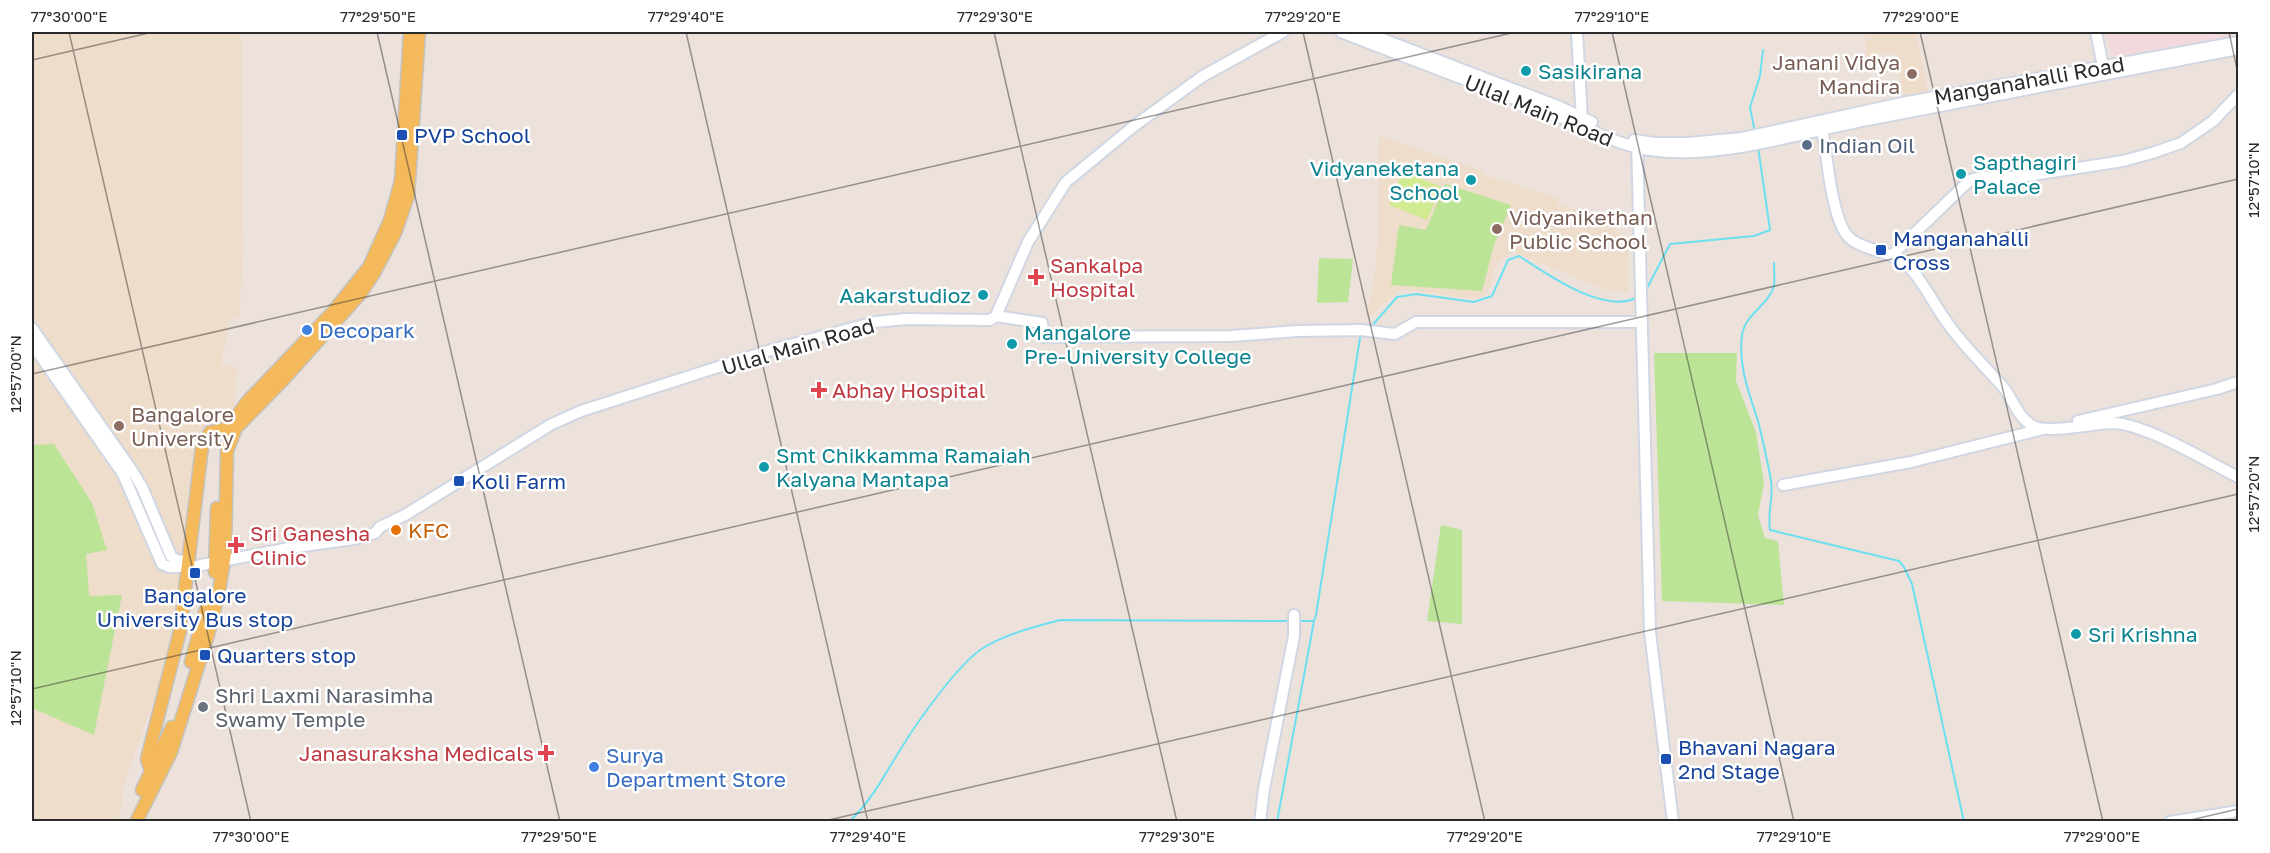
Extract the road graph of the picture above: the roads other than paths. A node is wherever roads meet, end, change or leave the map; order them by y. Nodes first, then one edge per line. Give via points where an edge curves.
1 (410, 32) edge
2 (419, 32) edge
3 (1283, 32) edge
4 (1341, 32) edge
5 (1364, 32) edge
6 (1576, 32) edge
7 (2096, 32) edge
8 (2238, 42) edge
9 (2238, 49) edge
10 (2104, 70) junction
11 (2238, 95) edge
12 (1582, 122) junction
13 (1821, 125) junction
14 (1761, 138) joint
15 (1637, 144) junction
16 (1893, 254) junction
17 (996, 316) junction
18 (1642, 322) junction
19 (32, 328) edge
20 (32, 344) edge
21 (2238, 382) edge
22 (77, 400) junction
23 (231, 429) junction
24 (2042, 429) junction
25 (2238, 477) edge
26 (1783, 484) dead end
27 (220, 557) junction
28 (189, 564) junction
29 (1294, 620) dead end
30 (155, 773) junction
31 (2238, 811) edge
32 (128, 822) edge
33 (136, 822) edge
34 (1260, 822) edge
35 (1673, 822) edge
36 (2170, 822) edge

1 - 23 main road via 401,181 390,220 369,267 332,313 247,402
2 - 23 main road via 408,196 395,232 361,293
3 - 17 street via 1203,76 1066,182 1028,242
4 - 12 street, Ullal Main Road
5 - 12 street, Ullal Main Road via 1560,107
6 - 12 street
7 - 10 street
8 - 10 street, Manganahalli Road
9 - 10 street, Manganahalli Road
10 - 13 street, Manganahalli Road
11 - 16 street via 2213,121 2187,139 2152,153 2021,177 1970,180
12 - 15 street, Ullal Main Road
13 - 14 street, Manganahalli Road
13 - 16 street via 1843,231 1861,246
14 - 15 street, Ullal Main Road via 1743,142
15 - 18 street
16 - 24 street via 1910,267 1947,323 2022,416
17 - 18 street, Ullal Main Road via 1042,323 1044,337 1231,336 1361,330 1395,334 1416,322
17 - 27 street, Ullal Main Road via 984,320 906,320 854,326 771,350 581,411 524,440 380,527
18 - 35 street via 1650,632
19 - 22 street
20 - 22 street
21 - 24 street
22 - 28 street via 142,487 162,564
23 - 27 main road via 221,446
23 - 28 main road via 210,432 202,447
24 - 25 street via 2114,423 2138,427
24 - 26 street via 1911,462
27 - 28 street, Ullal Main Road
27 - 30 main road via 175,718
28 - 30 main road via 180,631 148,752 147,759
29 - 34 street
30 - 32 main road
30 - 33 main road
31 - 36 street

